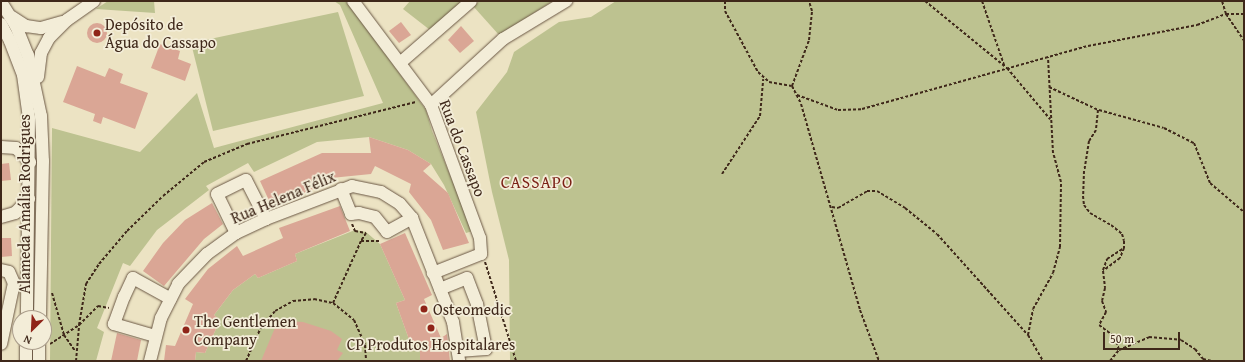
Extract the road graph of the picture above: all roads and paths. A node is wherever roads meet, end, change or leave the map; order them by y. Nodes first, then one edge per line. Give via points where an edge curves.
1 (94, 1) edge
2 (471, 1) edge
3 (566, 1) edge
4 (725, 1) edge
5 (809, 1) edge
6 (925, 1) edge
7 (982, 1) edge
8 (1222, 1) edge
9 (1, 2) edge
10 (356, 2) edge
11 (1226, 14) junction
12 (1244, 14) edge
13 (10, 16) junction
14 (67, 20) junction
15 (1, 24) edge
16 (1244, 41) edge
17 (1048, 57) junction
18 (400, 63) junction
19 (1006, 67) junction
20 (763, 79) junction
21 (792, 86) junction
22 (1049, 87) junction
23 (38, 94) junction
24 (797, 96) junction
25 (431, 105) junction
26 (1098, 110) junction
27 (1050, 119) junction
28 (1, 147) edge
29 (30, 162) junction
30 (722, 174) dead end
31 (341, 189) junction
32 (29, 200) junction
33 (832, 207) junction
34 (1244, 212) edge
35 (1, 217) edge
36 (412, 218) junction
37 (266, 219) junction
38 (354, 230) dead end
39 (236, 233) junction
40 (361, 241) junction
41 (378, 243) dead end
42 (1124, 248) junction
43 (481, 254) junction
44 (1, 270) edge
45 (1103, 271) junction
46 (433, 273) junction
47 (50, 289) dead end
48 (440, 289) junction
49 (171, 299) junction
50 (333, 303) junction
51 (27, 310) edge
52 (40, 310) edge
53 (118, 310) junction
54 (2, 330) edge
55 (1028, 335) junction
56 (155, 336) junction
57 (1, 344) edge
58 (26, 350) edge
59 (39, 350) edge
60 (1119, 350) junction
61 (75, 352) junction
62 (459, 356) edge
63 (26, 361) edge
64 (39, 361) edge
65 (76, 361) edge
66 (150, 361) edge
67 (246, 361) edge
68 (366, 361) edge
69 (516, 361) edge
70 (879, 361) edge
71 (1043, 361) edge
72 (1110, 361) edge
73 (1212, 361) edge

1 - 14 street
2 - 18 street
3 - 25 street via 503,39
4 - 20 path via 725,11
5 - 21 path via 812,11 809,40
6 - 19 path
7 - 19 path
8 - 11 path
9 - 13 street, Alameda Amália Rodrigues
10 - 18 street, Rua do Cassapo
11 - 12 path
11 - 16 path
11 - 17 path via 1197,25 1088,46
13 - 14 street via 26,26 41,28
13 - 23 street, Alameda Amália Rodrigues via 28,55
14 - 23 street via 49,38 41,53
15 - 29 street, Alameda Amália Rodrigues via 23,75 29,118
17 - 19 path
17 - 22 path
18 - 25 street, Rua do Cassapo
19 - 24 path via 862,109 838,110
19 - 27 path
20 - 21 path
20 - 30 path via 760,116
21 - 24 path
22 - 26 path
22 - 27 path
23 - 52 street, Alameda Amália Rodrigues via 43,161
24 - 33 path
25 - 43 street, Rua do Cassapo via 480,238
26 - 34 path via 1164,128 1194,143 1210,183
26 - 42 path via 1096,130 1089,140 1084,172 1084,205 1090,213 1122,234
27 - 55 path via 1053,153 1061,182 1060,247 1053,273 1033,308
28 - 29 street via 16,148
29 - 32 street, Alameda Amália Rodrigues
31 - 36 street, Rua Helena Félix via 352,186 381,192 400,204
31 - 36 street via 352,214 374,217 387,232
31 - 37 street, Rua Helena Félix
32 - 35 street via 15,213
32 - 51 street, Alameda Amália Rodrigues
33 - 55 path via 838,208 868,191 877,191 905,208 937,234
33 - 70 path via 860,310
36 - 46 street, Rua Helena Félix
37 - 39 street, Rua Helena Félix
37 - 39 street via 246,180 217,194
38 - 40 path via 366,233
39 - 49 street, Rua Helena Félix via 190,269
40 - 41 path
40 - 50 path
42 - 45 path via 1117,262
42 - 45 path via 1107,259
43 - 46 street
43 - 69 path via 491,275
44 - 54 street via 9,272 14,283
45 - 60 path via 1105,288 1102,301 1106,312 1099,325 1116,337
46 - 48 street, Rua Helena Félix
47 - 61 path via 64,335
48 - 62 street, Rua Helena Félix via 453,322
48 - 62 street via 467,278 477,304 486,349
49 - 53 street via 133,278
49 - 56 street, Rua Helena Félix
50 - 67 path via 304,299 283,305 263,324
50 - 68 path via 348,314 359,328 365,345
53 - 56 street via 114,324
53 - 61 path via 98,306 79,325
54 - 57 street
55 - 71 path
56 - 66 street, Rua Helena Félix
58 - 63 street
59 - 64 street
60 - 72 path
60 - 73 path via 1149,337 1181,340 1195,349 1203,359
61 - 65 path

